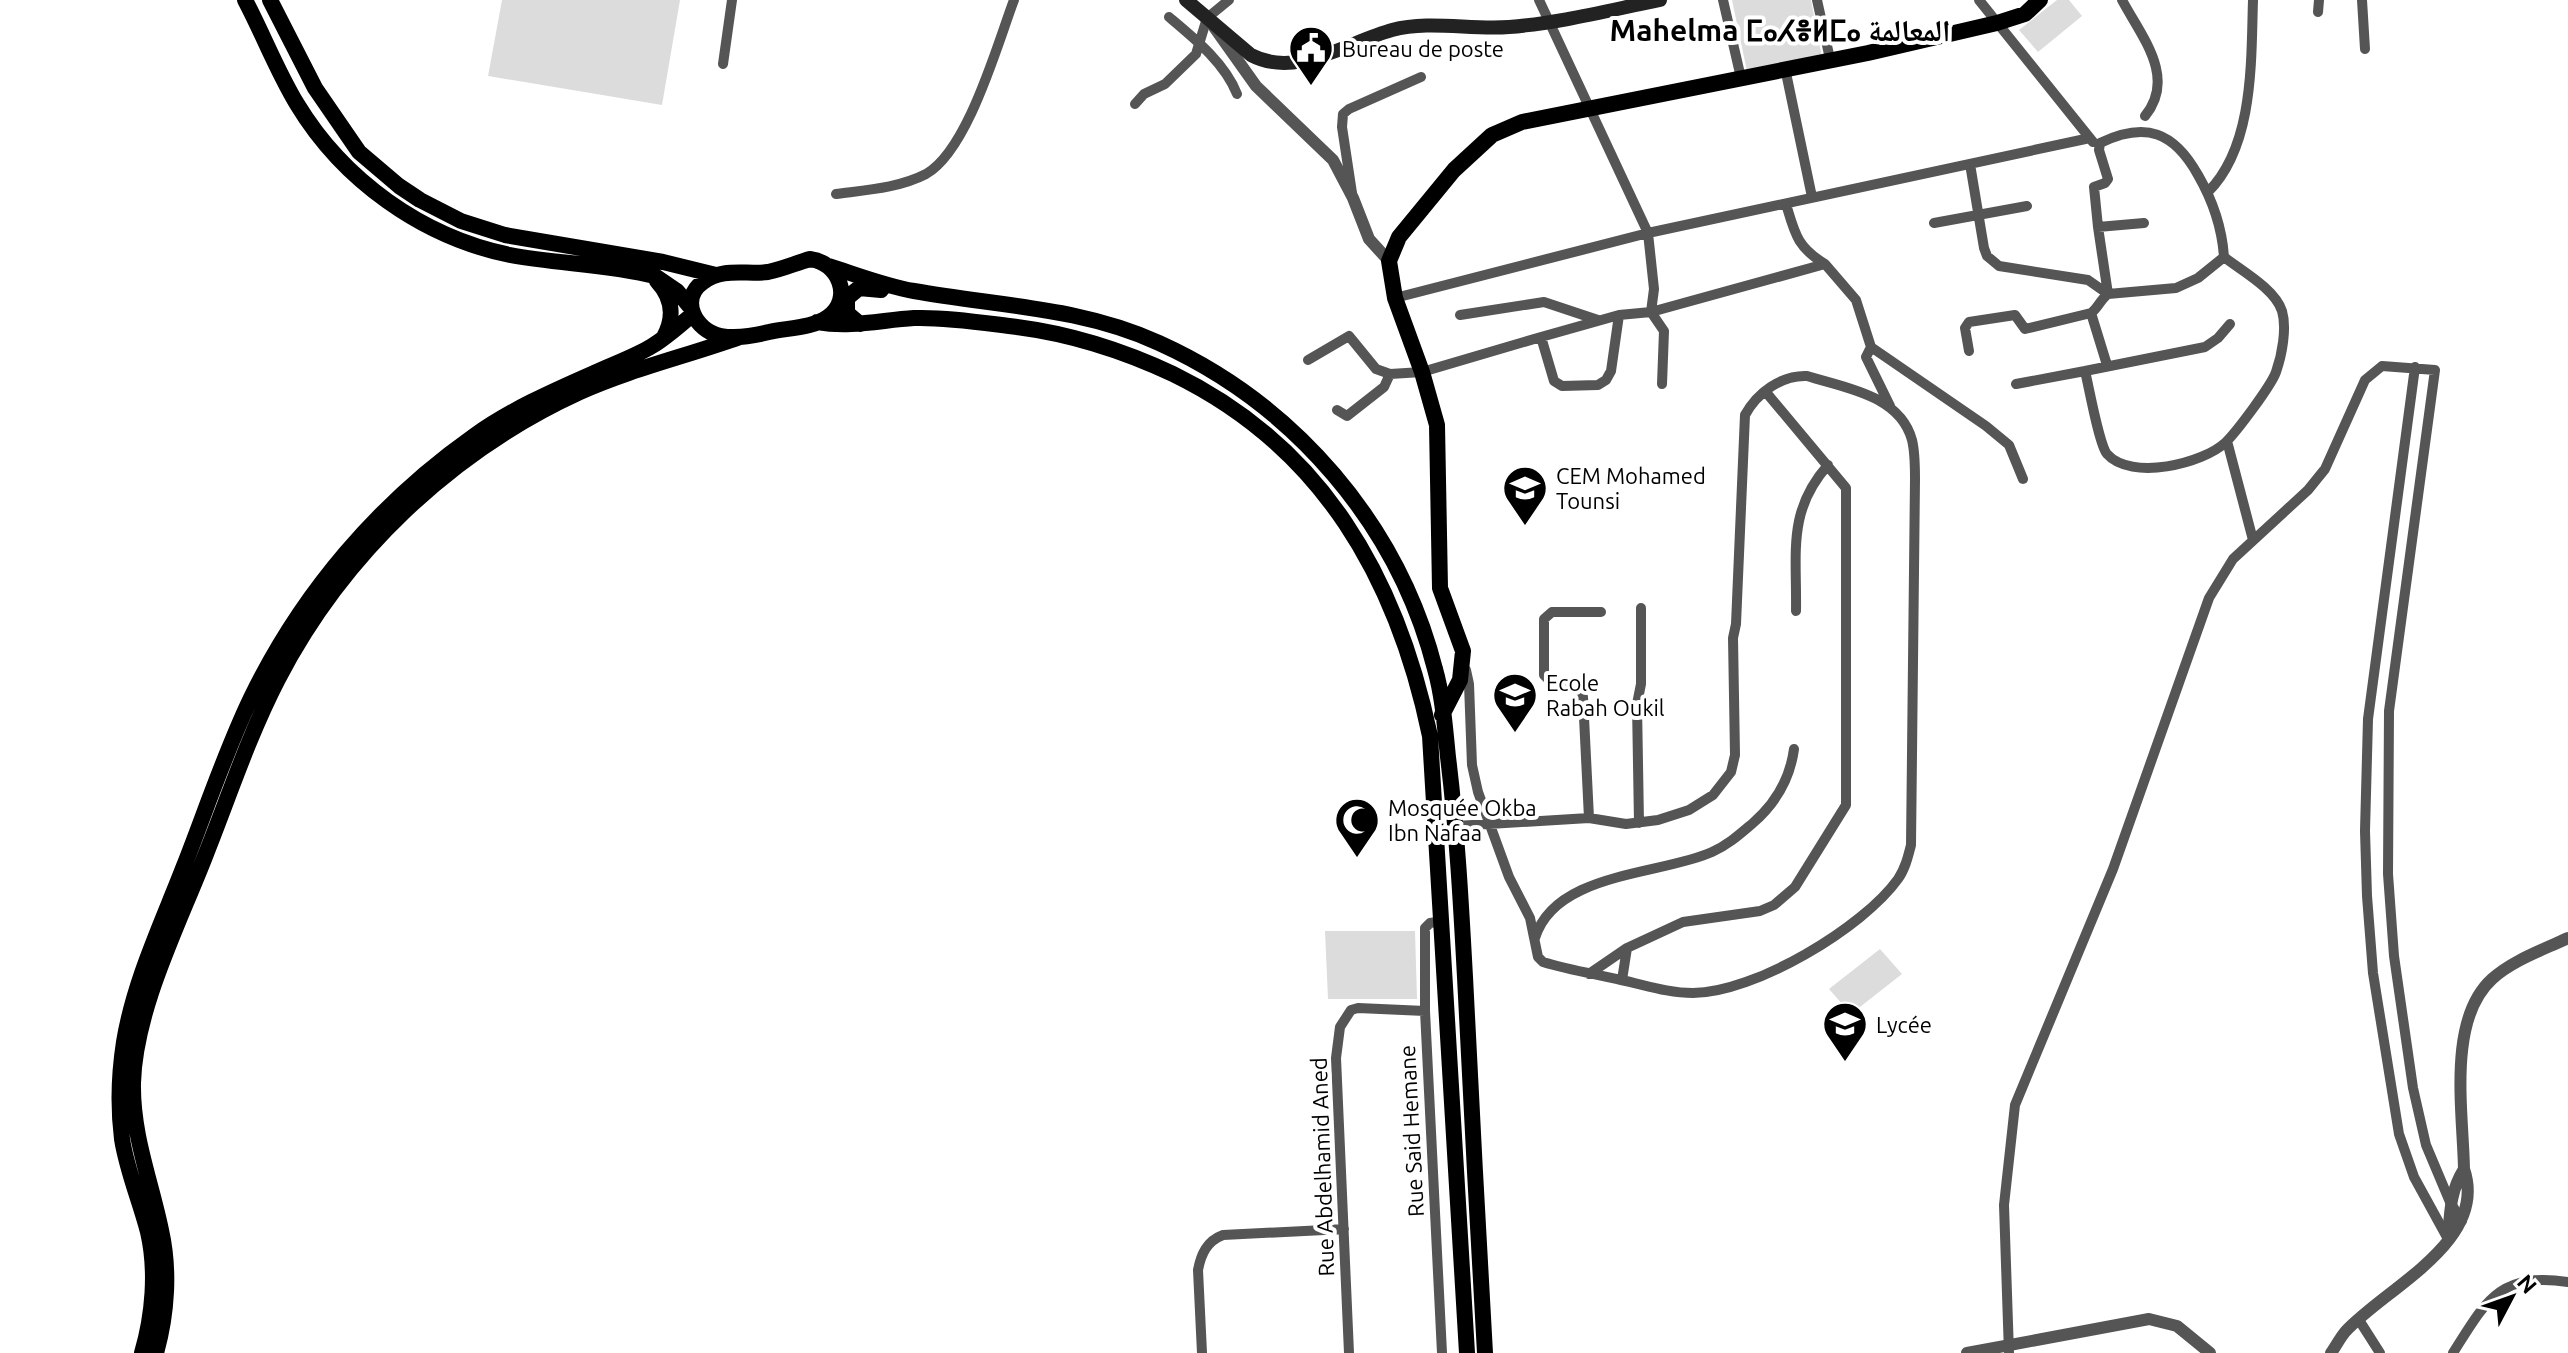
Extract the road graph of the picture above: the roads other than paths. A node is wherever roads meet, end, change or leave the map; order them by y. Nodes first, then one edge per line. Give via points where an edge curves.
1 (245, 0) edge
2 (270, 0) edge
3 (732, 0) edge
4 (1014, 0) edge
5 (1186, 0) edge
6 (1229, 0) edge
7 (1539, 0) edge
8 (1660, 0) edge
9 (1723, 0) edge
10 (1817, 0) edge
11 (1979, 0) edge
12 (2040, 0) edge
13 (2122, 0) edge
14 (2253, 0) edge
15 (2319, 0) edge
16 (2362, 0) edge
17 (2318, 12) dead end
18 (1169, 17) dead end
19 (1207, 18) junction
20 (1549, 23) junction
21 (1997, 23) junction
22 (1200, 45) junction
23 (2365, 49) dead end
24 (1830, 59) junction
25 (723, 64) dead end
26 (1785, 68) junction
27 (1421, 77) dead end
28 (1741, 78) junction
29 (1237, 94) dead end
30 (1135, 104) dead end
31 (1590, 108) junction
32 (2145, 116) dead end
33 (2094, 142) junction
34 (1970, 164) junction
35 (2208, 192) junction
36 (836, 194) dead end
37 (1812, 197) junction
38 (1353, 198) junction
39 (1786, 204) junction
40 (2027, 206) dead end
41 (1980, 214) junction
42 (1934, 223) dead end
43 (2144, 223) dead end
44 (2098, 227) junction
45 (1648, 233) junction
46 (2224, 257) junction
47 (1389, 261) junction
48 (1825, 264) junction
49 (829, 266) junction
50 (645, 274) junction
51 (716, 275) junction
52 (910, 291) junction
53 (2108, 294) junction
54 (1395, 298) junction
55 (692, 311) junction
56 (1651, 312) junction
57 (2091, 313) junction
58 (1460, 315) dead end
59 (1619, 315) junction
60 (1598, 320) junction
61 (817, 322) junction
62 (860, 324) junction
63 (2230, 324) dead end
64 (740, 337) junction
65 (1541, 337) junction
66 (664, 338) junction
67 (1871, 347) junction
68 (1969, 351) dead end
69 (1308, 360) dead end
70 (2107, 365) junction
71 (2415, 367) junction
72 (2085, 371) junction
73 (1422, 372) junction
74 (1390, 374) junction
75 (602, 376) junction
76 (1662, 384) dead end
77 (2016, 384) dead end
78 (1765, 391) junction
79 (1891, 408) junction
80 (1337, 410) dead end
81 (2227, 441) junction
82 (1828, 465) junction
83 (2023, 479) dead end
84 (2253, 540) junction
85 (1641, 608) dead end
86 (1796, 611) dead end
87 (1601, 612) dead end
88 (1463, 656) junction
89 (1436, 670) junction
90 (1443, 713) junction
91 (1430, 736) junction
92 (1794, 749) dead end
93 (1589, 818) junction
94 (1491, 823) junction
95 (1639, 823) junction
96 (1456, 826) junction
97 (1443, 921) junction
98 (2568, 938) edge
99 (1535, 939) junction
100 (1627, 948) junction
101 (1589, 974) junction
102 (1622, 980) junction
103 (1425, 1011) junction
104 (2464, 1169) junction
105 (2450, 1202) junction
106 (2462, 1221) junction
107 (1344, 1229) junction
108 (2448, 1239) junction
109 (2568, 1282) edge
110 (2359, 1320) junction
111 (2009, 1349) edge
112 (142, 1353) edge
113 (156, 1353) edge
114 (1202, 1353) edge
115 (1349, 1353) edge
116 (1442, 1353) edge
117 (1467, 1353) edge
118 (1485, 1353) edge
119 (1967, 1353) edge
120 (2210, 1353) edge
121 (2331, 1353) edge
122 (2380, 1353) edge
123 (2453, 1353) edge

1 - 50 main road via 310,124 382,197 429,227 489,250
2 - 51 main road via 315,88 359,152 420,200 505,235
3 - 25 street
4 - 36 street via 961,135 946,157 908,182
5 - 19 main road
6 - 19 street
7 - 20 street
8 - 20 main road
9 - 28 street
10 - 24 street
11 - 21 street
12 - 21 main road via 2025,14
13 - 32 street via 2159,75 2156,98
14 - 35 street via 2240,139 2229,167
15 - 17 street
16 - 23 street
18 - 22 street
19 - 20 main road via 1251,55 1281,64 1409,27
19 - 22 street
19 - 38 street via 1256,86 1333,160
20 - 31 street
21 - 24 main road
21 - 33 street
22 - 29 street
22 - 30 street via 1165,84
24 - 26 main road
26 - 28 main road
26 - 37 street
27 - 38 street via 1343,114
28 - 31 main road
31 - 45 street
31 - 47 main road via 1522,122 1492,135 1454,170 1399,237
33 - 34 street
33 - 35 street via 2141,132 2166,137 2186,153
33 - 44 street via 2108,179 2094,187
34 - 37 street
34 - 41 street
35 - 46 street
37 - 39 street
38 - 47 street via 1369,239
39 - 45 street
39 - 48 street via 1797,241
40 - 41 street
41 - 42 street
41 - 53 street via 1984,248 1993,263 2088,280
43 - 44 street
44 - 53 street
45 - 54 street
45 - 56 street
46 - 53 street via 2176,288
46 - 81 street via 2268,293 2281,309 2285,327 2276,373
47 - 54 main road
48 - 56 street
48 - 67 street via 1856,300
49 - 51 main road via 810,259 770,271
49 - 52 main road
49 - 61 main road via 841,284 841,298 835,311
50 - 55 main road via 670,285
50 - 66 main road via 660,285 669,302 671,320
51 - 55 main road via 694,291
52 - 62 main road via 855,289 845,309
52 - 89 main road via 1044,309 1118,327 1189,357 1255,398 1313,450 1362,509 1401,576
53 - 57 street
54 - 73 main road
55 - 64 main road via 709,332
55 - 66 main road
56 - 59 street
56 - 76 street via 1664,331
57 - 68 street via 2025,329 2015,315 1969,322
57 - 70 street
58 - 60 street via 1544,302
59 - 60 street
59 - 65 street via 1611,371 1598,385 1562,386 1554,381
60 - 65 street
61 - 62 main road
61 - 64 main road
62 - 91 main road via 924,318 1063,335 1159,367 1235,409 1301,466 1355,536 1399,623
63 - 70 street via 2205,347
64 - 75 main road
65 - 73 street
66 - 75 main road
67 - 79 street via 1866,357
67 - 83 street via 2009,445
69 - 74 street via 1349,336 1376,369
70 - 72 street
71 - 84 street via 2382,366 2365,380 2325,469
71 - 105 street via 2435,370 2389,711 2388,874 2413,1088 2426,1145
71 - 108 street via 2368,719 2367,896 2373,973 2399,1134 2414,1177
72 - 77 street
72 - 81 street via 2105,452 2118,464 2137,469 2166,466 2212,452
73 - 74 street
73 - 88 main road via 1437,425 1440,588
74 - 80 street via 1384,387 1347,416
75 - 112 main road via 490,425 391,503 304,606 249,701 141,976 124,1044 123,1140 152,1267
75 - 113 main road via 502,434 382,533 331,593 266,704 142,1022 134,1108 166,1271
78 - 79 street via 1784,379 1807,376
78 - 82 street
78 - 95 street via 1749,408 1743,425 1731,772 1701,803 1674,816
79 - 102 street via 1912,438 1915,479 1912,828 1907,863 1885,894 1844,929 1799,959 1749,980 1690,994
81 - 84 street
82 - 86 street via 1799,513
82 - 100 street via 1846,488 1847,499 1847,793 1842,814 1795,887 1774,905 1683,922
84 - 111 street via 2233,559 2205,606 2107,883 2015,1105 2004,1205
85 - 95 street
87 - 93 street via 1552,612 1544,619 1544,675 1552,683 1575,686 1583,697
88 - 89 main road via 1454,669
88 - 90 main road via 1460,680
88 - 94 street via 1472,765
89 - 90 main road
90 - 91 main road
90 - 96 main road
91 - 97 main road
92 - 99 street via 1788,778 1776,797 1733,840 1696,858 1614,878 1572,896 1547,914
93 - 94 street
93 - 95 street
94 - 96 street
94 - 99 street
96 - 118 main road
97 - 103 street, Rue Said Hemane via 1425,928
97 - 117 main road
98 - 104 street via 2504,970 2470,1009 2462,1047
99 - 101 street via 1543,962
100 - 101 street
100 - 102 street
101 - 102 street
103 - 107 street, Rue Abdelhamid Aned via 1358,1008 1340,1027 1336,1058
103 - 116 street, Rue Said Hemane
104 - 105 street
104 - 106 street via 2470,1185
105 - 106 street
105 - 108 street
106 - 108 street
107 - 114 street via 1223,1235 1210,1243 1198,1270
107 - 115 street, Rue Abdelhamid Aned
108 - 110 street via 2422,1269
109 - 123 street via 2526,1281 2500,1290
110 - 121 street
110 - 122 street
111 - 119 street
111 - 120 street via 2149,1319 2177,1326

